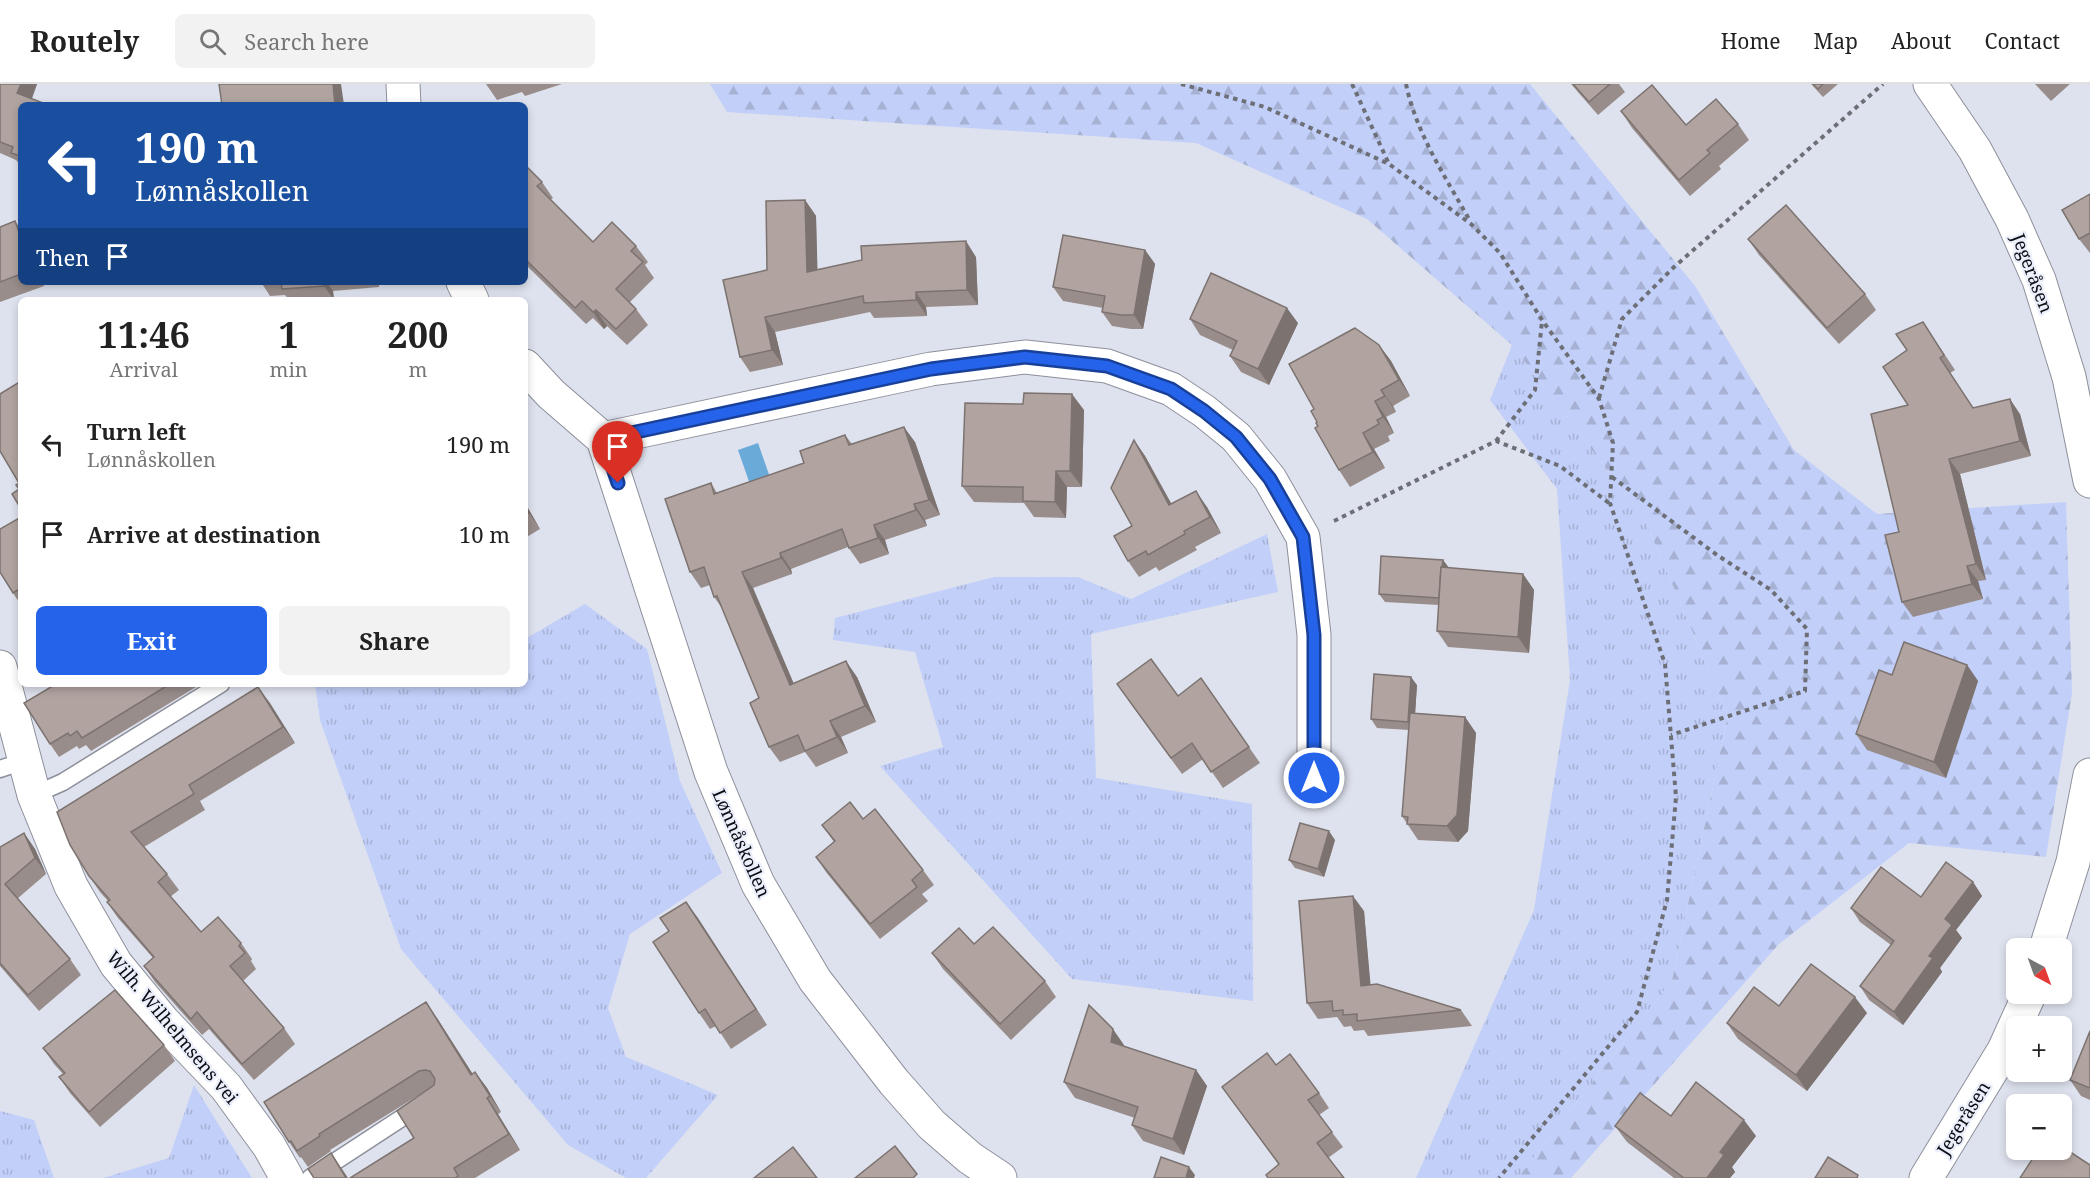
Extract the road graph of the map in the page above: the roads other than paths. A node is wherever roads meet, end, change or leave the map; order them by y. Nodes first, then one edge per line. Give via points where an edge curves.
1 (403, 84) edge
2 (1930, 84) edge
3 (404, 102) edge
4 (528, 369) edge
5 (603, 439) junction
6 (2090, 481) edge
7 (0, 667) edge
8 (216, 687) edge
9 (12, 765) edge
10 (2090, 775) edge
11 (1314, 778) dead end
12 (33, 795) junction
13 (2049, 938) edge
14 (2025, 1004) edge
15 (436, 1096) edge
16 (287, 1178) edge
17 (310, 1178) edge
18 (1000, 1178) edge
19 (1926, 1178) edge

1 - 3 street
2 - 6 street, Jegeråsen via 1975,150 2039,280 2069,377
4 - 5 street
5 - 11 street via 931,369 1025,357 1107,366 1171,389 1236,437 1270,479 1303,537 1314,635
5 - 18 street, Lønnåskollen via 711,772 758,884 815,980 894,1082 932,1125 969,1158
7 - 9 street, Wilh. Wilhelmsens vei
8 - 12 lane via 63,782
9 - 12 street, Wilh. Wilhelmsens vei
10 - 13 street via 2073,862
12 - 16 street, Wilh. Wilhelmsens vei via 70,886 116,964 226,1087
14 - 19 street, Jegeråsen via 2004,1050
15 - 17 lane

